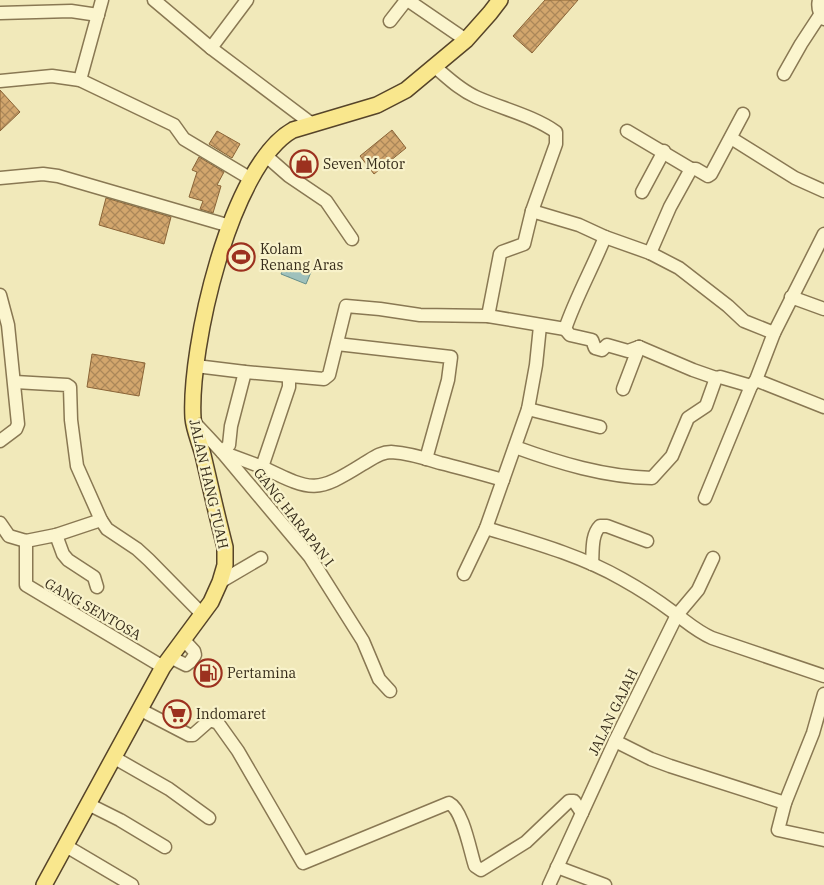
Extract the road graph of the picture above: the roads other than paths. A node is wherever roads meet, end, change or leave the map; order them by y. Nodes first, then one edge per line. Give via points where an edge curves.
1 (102, 0) edge
2 (154, 0) edge
3 (247, 0) edge
4 (500, 0) edge
5 (819, 0) edge
6 (0, 13) edge
7 (98, 15) junction
8 (822, 17) edge
9 (390, 21) dead end
10 (466, 40) junction
11 (211, 48) junction
12 (435, 67) junction
13 (784, 74) dead end
14 (80, 80) junction
15 (0, 81) edge
16 (743, 114) dead end
17 (312, 124) junction
18 (627, 130) dead end
19 (731, 138) junction
20 (664, 152) junction
21 (265, 155) junction
22 (691, 169) junction
23 (0, 178) edge
24 (251, 179) junction
25 (824, 191) edge
26 (642, 192) dead end
27 (532, 211) junction
28 (230, 226) junction
29 (824, 234) edge
30 (605, 237) junction
31 (352, 239) dead end
32 (820, 252) edge
33 (650, 253) junction
34 (0, 295) edge
35 (792, 297) junction
36 (824, 309) edge
37 (488, 316) junction
38 (540, 326) junction
39 (565, 329) junction
40 (774, 333) junction
41 (338, 344) junction
42 (639, 347) junction
43 (196, 366) junction
44 (245, 372) junction
45 (289, 376) junction
46 (716, 378) junction
47 (15, 382) junction
48 (754, 383) junction
49 (623, 389) dead end
50 (824, 407) edge
51 (528, 409) junction
52 (193, 421) junction
53 (600, 427) dead end
54 (0, 441) edge
55 (515, 447) junction
56 (222, 452) junction
57 (426, 459) junction
58 (262, 467) junction
59 (503, 480) junction
60 (705, 498) dead end
61 (101, 520) junction
62 (0, 523) edge
63 (486, 528) junction
64 (56, 535) junction
65 (26, 541) junction
66 (647, 541) dead end
67 (261, 558) dead end
68 (713, 558) dead end
69 (592, 564) junction
70 (464, 574) dead end
71 (220, 582) junction
72 (97, 588) dead end
73 (202, 614) junction
74 (677, 615) junction
75 (166, 662) junction
76 (824, 676) edge
77 (390, 691) dead end
78 (824, 694) edge
79 (139, 708) junction
80 (819, 734) edge
81 (615, 741) junction
82 (114, 756) junction
83 (785, 803) junction
84 (88, 804) junction
85 (582, 813) junction
86 (209, 818) dead end
87 (824, 840) edge
88 (66, 846) junction
89 (165, 847) dead end
90 (557, 867) junction
91 (44, 885) edge
92 (132, 885) edge
93 (549, 885) edge
94 (605, 885) edge

1 - 7 street
2 - 11 street
3 - 11 street
4 - 10 main road, JALAN HANG TUAH
5 - 8 street
6 - 7 street via 71,11
7 - 14 street
8 - 13 street via 800,44
9 - 10 street via 404,3 409,2
10 - 12 main road, JALAN HANG TUAH
11 - 17 street
12 - 17 main road, JALAN HANG TUAH via 406,90 377,105
12 - 27 street via 475,97 556,132 556,144
14 - 15 street via 52,76
14 - 24 street via 174,125 184,139
16 - 19 street
17 - 21 main road, JALAN HANG TUAH via 284,135
18 - 20 street
19 - 22 street via 711,174 708,176
19 - 25 street via 795,178
20 - 22 street
20 - 26 street
21 - 24 main road, JALAN HANG TUAH
21 - 31 street via 288,176 326,201
22 - 33 street
23 - 28 street via 43,174 58,176
24 - 28 main road, JALAN HANG TUAH
27 - 30 street via 579,225
27 - 37 street via 524,244 500,254
28 - 43 main road, JALAN HANG TUAH via 211,284
29 - 32 street
30 - 33 street
30 - 39 street via 574,302
32 - 35 street
33 - 40 street via 679,268 744,321
34 - 47 street via 8,324
35 - 36 street
35 - 40 street
37 - 38 street
37 - 41 street via 420,315 346,306
38 - 39 street
38 - 51 street
39 - 42 street via 570,335 592,340 595,348 602,350 607,345 628,351
40 - 48 street
41 - 45 street via 329,375 324,379
41 - 57 street via 451,357 448,380
42 - 46 street
42 - 49 street
43 - 44 street
43 - 52 main road, JALAN HANG TUAH
44 - 45 street
44 - 56 street via 229,445
45 - 58 street
46 - 48 street
46 - 55 street via 706,406 688,418 672,456 652,478 633,478 557,462
47 - 54 street via 18,424 16,430
47 - 61 street via 70,387 77,466
48 - 50 street
48 - 60 street
51 - 53 street
51 - 55 street
52 - 56 street, GANG HARAPAN I
52 - 71 main road, JALAN HANG TUAH via 225,546 225,565
55 - 59 street
56 - 58 street
56 - 77 street, GANG HARAPAN I via 310,558 362,641 379,679
57 - 58 street via 391,452 380,454 340,479 310,487
57 - 59 street
59 - 63 street
61 - 64 street
61 - 73 street via 107,529 150,560
62 - 65 street via 8,536
63 - 69 street
63 - 70 street
64 - 65 street
64 - 72 street via 63,554 94,577
65 - 75 street, GANG SENTOSA via 26,585
66 - 69 street via 600,526 594,539
67 - 71 street
68 - 74 street, JALAN GAJAH via 698,590
69 - 74 street via 650,595
71 - 73 main road, JALAN HANG TUAH
73 - 75 main road, JALAN HANG TUAH
74 - 76 street via 712,638
74 - 81 street, JALAN GAJAH
75 - 79 main road, JALAN HANG TUAH
78 - 80 street
79 - 82 main road, JALAN HANG TUAH
79 - 85 street via 189,736 210,720 218,723 238,751 303,863 449,803 456,808 475,866 481,870 526,842 569,801 574,802
80 - 83 street
81 - 83 street via 670,766
81 - 85 street, JALAN GAJAH
82 - 84 main road, JALAN HANG TUAH
82 - 86 street
83 - 87 street via 778,830
84 - 88 main road, JALAN HANG TUAH
84 - 89 street
85 - 90 street, JALAN GAJAH
88 - 91 main road, JALAN HANG TUAH
88 - 92 street
90 - 93 street, JALAN GAJAH
90 - 94 street

